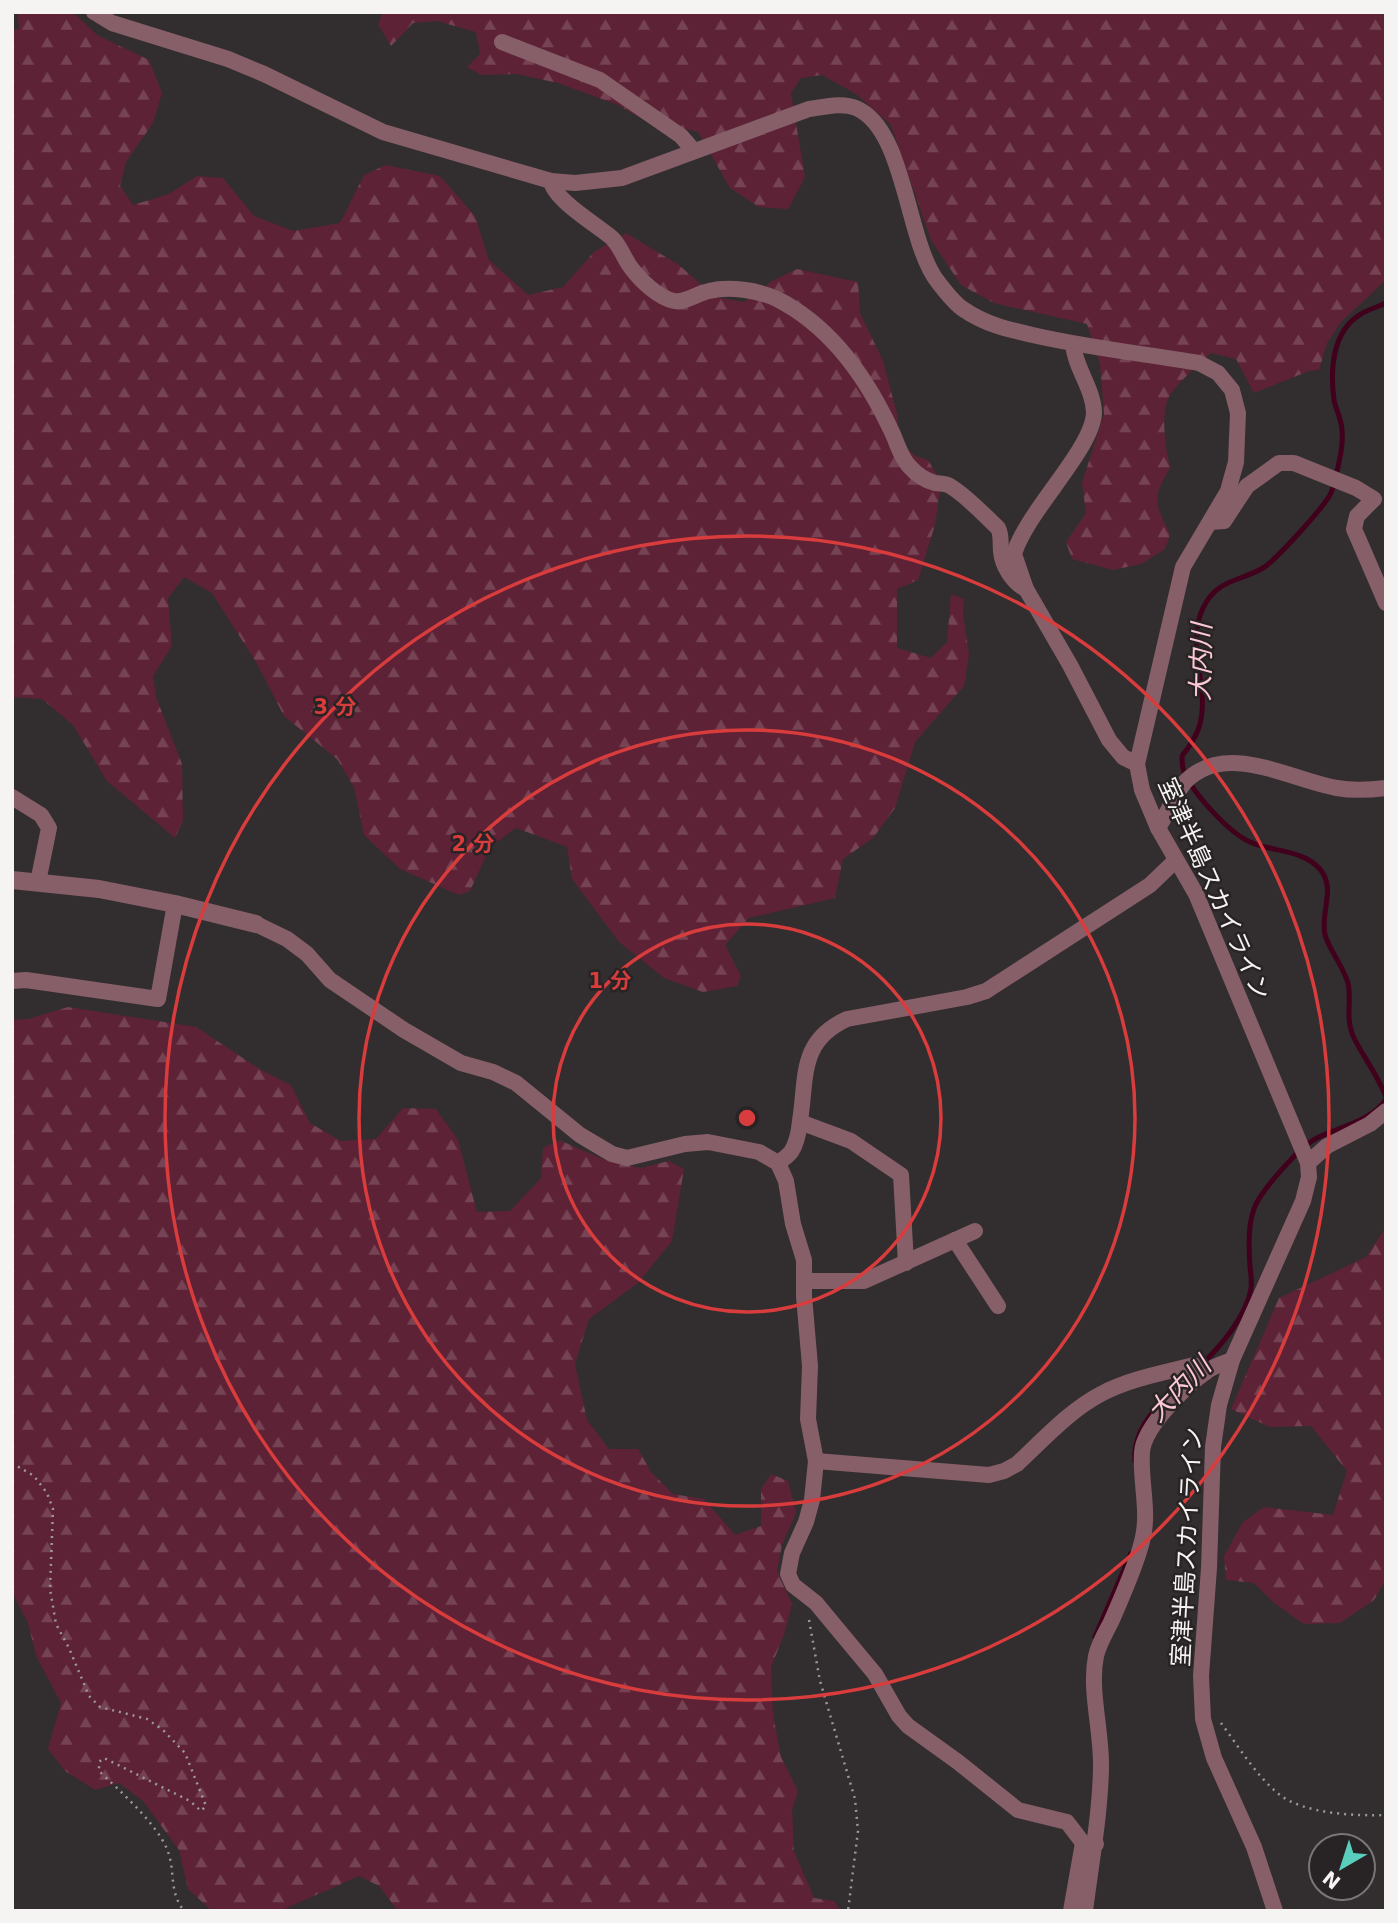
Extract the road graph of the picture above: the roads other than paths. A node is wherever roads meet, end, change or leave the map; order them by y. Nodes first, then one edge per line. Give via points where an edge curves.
1 (94, 12) edge
2 (502, 42) dead end
3 (694, 151) junction
4 (551, 181) junction
5 (1073, 344) junction
6 (1211, 522) junction
7 (1026, 589) junction
8 (1386, 603) edge
9 (1137, 764) junction
10 (1386, 788) edge
11 (12, 797) edge
12 (1158, 828) junction
13 (1176, 860) junction
14 (12, 880) edge
15 (38, 882) junction
16 (175, 904) junction
17 (256, 925) joint
18 (12, 982) edge
19 (1386, 1111) edge
20 (800, 1122) junction
21 (778, 1163) junction
22 (1308, 1163) junction
23 (975, 1231) dead end
24 (955, 1240) junction
25 (906, 1263) junction
26 (805, 1281) junction
27 (998, 1306) dead end
28 (1231, 1360) junction
29 (1202, 1368) junction
30 (816, 1461) junction
31 (1090, 1844) junction
32 (1071, 1911) edge
33 (1085, 1911) edge
34 (1275, 1911) edge

1 - 4 street, 室津半島スカイライン via 112,23 264,74 383,132
2 - 3 street via 600,80 681,136
3 - 4 street, 室津半島スカイライン via 622,178
3 - 5 street, 室津半島スカイライン via 809,109 856,108 871,118 887,139 935,279 961,308 995,327
4 - 7 street via 560,196 613,240 634,271 670,300 680,302 709,290 732,289 776,298 838,345 865,383 907,465 920,477 947,484 998,528 1002,562 1014,581
5 - 6 street, 室津半島スカイライン via 1199,363 1218,373 1232,390 1238,413 1236,462 1228,491
5 - 7 street via 1094,408 1093,422 1016,547 1016,563
6 - 8 street via 1224,521 1247,486 1279,463 1294,463 1356,488 1374,499 1357,516 1354,529
6 - 9 street, 室津半島スカイライン via 1183,567
7 - 9 street via 1109,740 1123,757
9 - 12 street, 室津半島スカイライン
10 - 12 street via 1339,789 1227,762 1201,768 1183,784
11 - 15 street via 41,815 49,828
12 - 13 street, 室津半島スカイライン
13 - 20 street via 1150,885 986,991 831,1026 808,1054
13 - 22 street, 室津半島スカイライン via 1196,894
14 - 15 street
15 - 16 street
16 - 17 street
16 - 18 street via 158,999 26,980
17 - 21 street via 287,939 330,980 404,1030 461,1063 516,1083 580,1135 612,1154 627,1158 708,1142 759,1152
19 - 22 street via 1327,1146
20 - 21 street via 790,1153
20 - 25 street via 851,1141 901,1175
21 - 26 street via 786,1181
22 - 28 street, 室津半島スカイライン via 1303,1201
23 - 24 street
24 - 25 street
24 - 27 street
25 - 26 street via 864,1281
26 - 30 street via 808,1419
28 - 29 street
28 - 34 street, 室津半島スカイライン via 1213,1447 1202,1709 1214,1758 1254,1847
29 - 30 street via 1129,1382 1102,1393 1017,1464 989,1475
29 - 31 street via 1149,1430 1143,1448 1143,1540 1096,1657 1093,1685 1101,1770
30 - 31 street via 812,1500 788,1574 793,1585 817,1603 875,1674 908,1726 1018,1810 1068,1822
31 - 32 street
31 - 33 street

